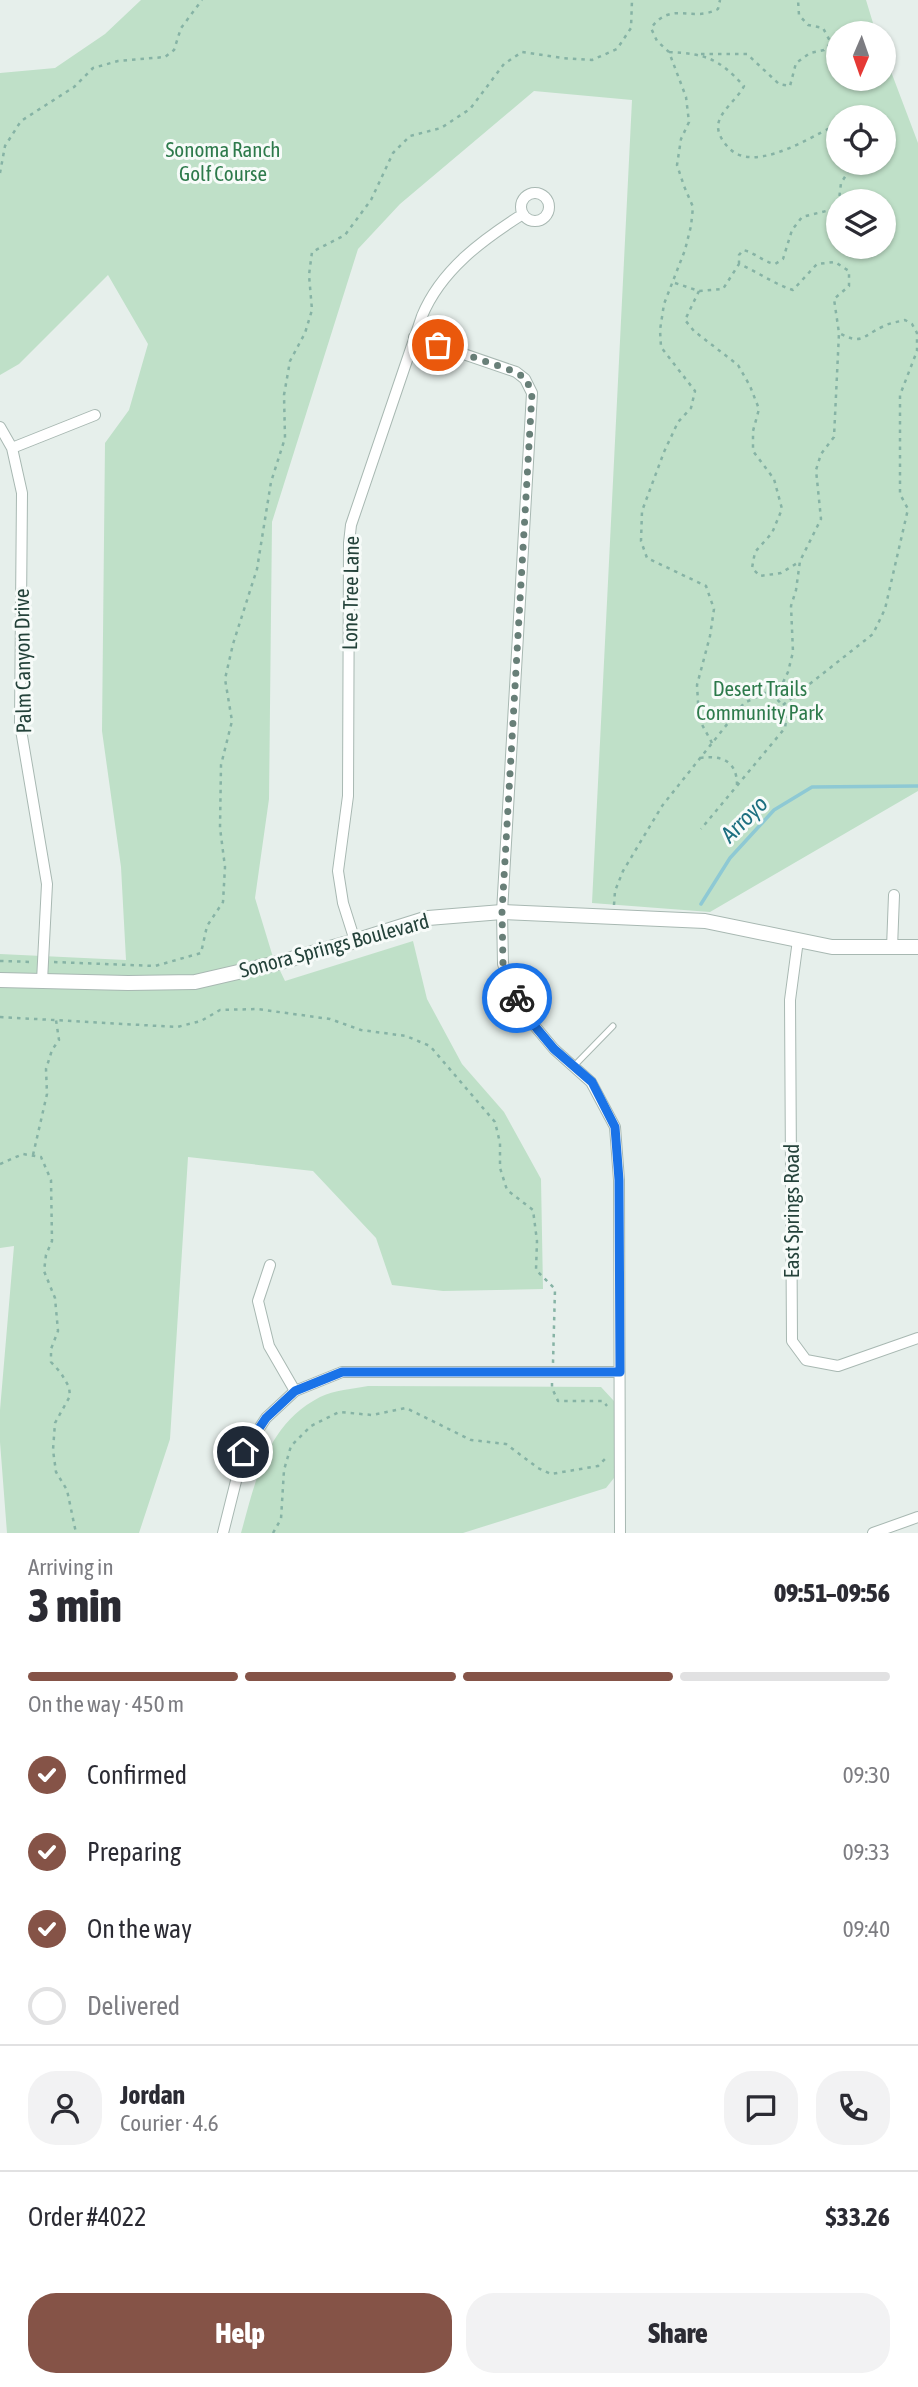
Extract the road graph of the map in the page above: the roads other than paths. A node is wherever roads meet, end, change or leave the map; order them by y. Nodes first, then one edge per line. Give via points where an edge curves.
1 (523, 214) dead end
2 (414, 337) junction
3 (95, 415) dead end
4 (0, 426) edge
5 (12, 448) junction
6 (894, 895) dead end
7 (502, 912) junction
8 (798, 940) junction
9 (355, 941) junction
10 (918, 947) edge
11 (892, 948) junction
12 (0, 979) edge
13 (42, 981) junction
14 (613, 1026) dead end
15 (574, 1066) junction
16 (270, 1265) dead end
17 (918, 1338) edge
18 (620, 1372) junction
19 (295, 1391) junction
20 (918, 1517) edge
21 (223, 1533) edge
22 (620, 1533) edge
23 (873, 1533) edge

1 - 2 street, Lone Tree Lane via 448,272 432,293
2 - 7 street via 516,372 526,379 532,393
2 - 9 street, Lone Tree Lane via 350,534 348,796 338,871
3 - 5 street
4 - 5 street, Palm Canyon Drive
5 - 13 street, Palm Canyon Drive via 22,493 20,724 47,884
6 - 11 street
7 - 8 street, Sonora Springs Boulevard via 705,921
7 - 9 street, Sonora Springs Boulevard via 428,918
7 - 15 street via 503,964 523,1012
8 - 11 street, Sonora Springs Boulevard via 832,947
8 - 17 street, East Springs Road via 790,1000 792,1341 806,1360 838,1366
9 - 13 street, Sonora Springs Boulevard via 195,982
10 - 11 street, Sonora Springs Boulevard
12 - 13 street, Sonora Springs Boulevard
14 - 15 lane
15 - 18 street via 592,1082 615,1127
16 - 19 street via 258,1301 269,1346
18 - 19 street via 342,1372
18 - 22 street
19 - 21 street via 266,1418 243,1452
20 - 23 street

